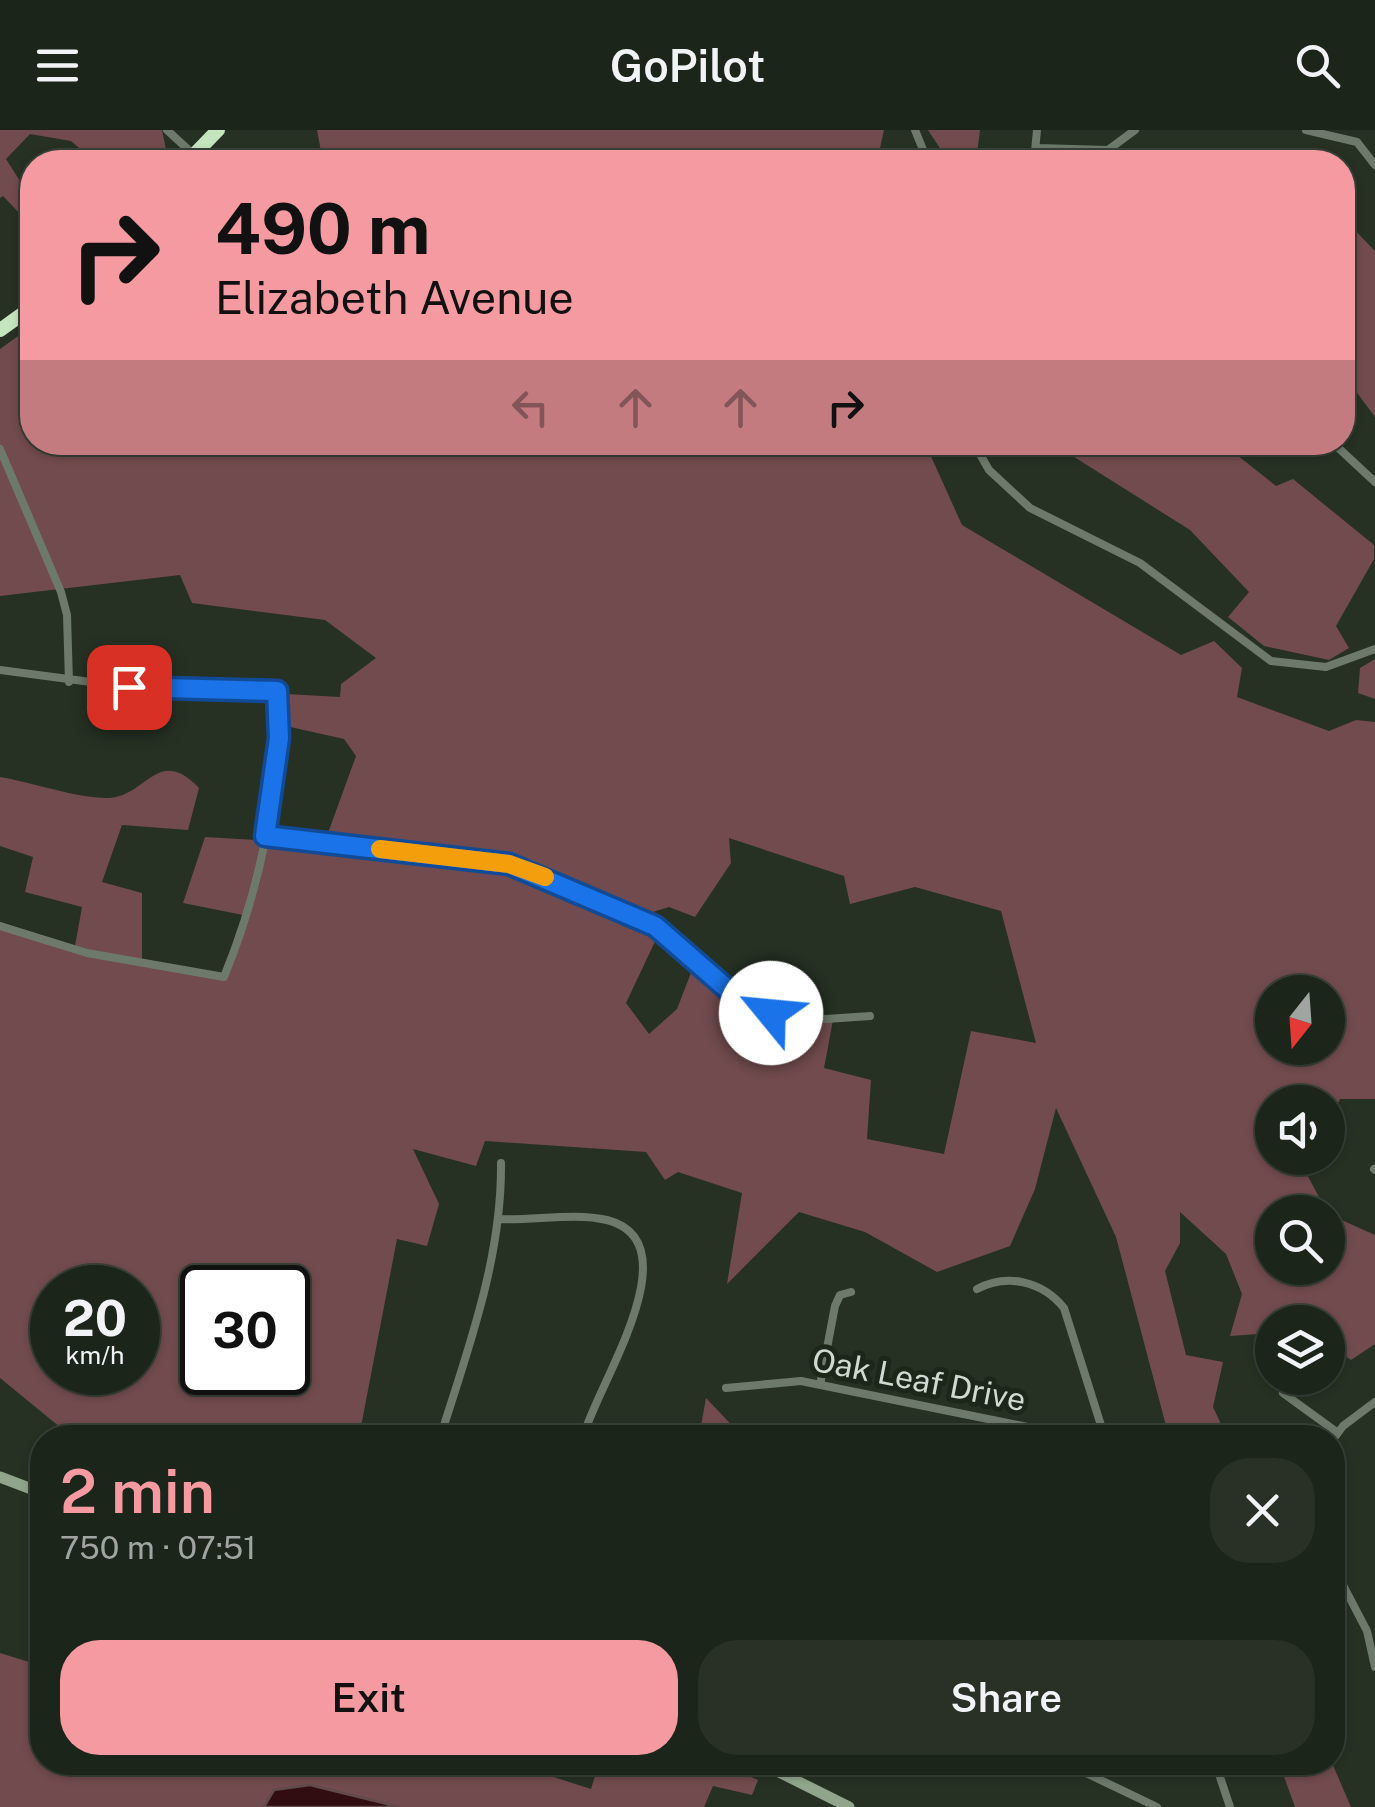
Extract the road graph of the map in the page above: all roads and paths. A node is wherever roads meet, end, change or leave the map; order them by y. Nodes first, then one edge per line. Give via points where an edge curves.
1 (167, 130) edge
2 (218, 130) edge
3 (1036, 130) edge
4 (1134, 130) edge
5 (1306, 130) edge
6 (1344, 133) edge
7 (1038, 148) joint
8 (183, 150) edge
9 (198, 150) edge
10 (1375, 165) edge
11 (0, 449) edge
12 (981, 455) edge
13 (1346, 455) edge
14 (1375, 482) edge
15 (1375, 649) edge
16 (0, 670) edge
17 (68, 682) junction
18 (265, 836) junction
19 (0, 926) edge
20 (870, 1016) dead end
21 (500, 1163) dead end
22 (500, 1218) junction
23 (976, 1289) dead end
24 (851, 1292) dead end
25 (820, 1385) junction
26 (726, 1388) dead end
27 (1286, 1395) edge
28 (1375, 1402) edge
29 (445, 1425) edge
30 (587, 1425) edge
31 (1017, 1425) edge
32 (1101, 1425) edge
33 (1321, 1425) edge
34 (1345, 1428) edge
35 (0, 1477) edge
36 (30, 1488) edge
37 (1345, 1589) edge
38 (1375, 1667) edge
39 (785, 1775) edge
40 (1090, 1775) edge
41 (1220, 1775) edge
42 (849, 1807) edge
43 (1158, 1807) edge
44 (1230, 1807) edge

1 - 8 street
2 - 9 highway
3 - 7 street
4 - 7 street via 1108,150
5 - 6 street
6 - 10 street
11 - 17 street via 62,592
12 - 15 street via 1030,508 1140,563 1271,660 1326,667
13 - 14 street
16 - 17 street
17 - 18 street via 277,691 279,738
18 - 19 street via 224,977 88,952
18 - 20 street via 509,864 655,926 748,1006 826,1019
21 - 22 street
22 - 29 street
22 - 30 street via 606,1220 627,1230 640,1247 641,1288 621,1356
23 - 32 street via 994,1280 1022,1282 1056,1298
24 - 25 street via 835,1306
25 - 26 street, Oak Leaf Drive via 784,1380
25 - 31 street, Oak Leaf Drive
27 - 33 street
28 - 34 street
35 - 36 main road
37 - 38 street via 1367,1631
39 - 42 main road
40 - 43 street
41 - 44 street

